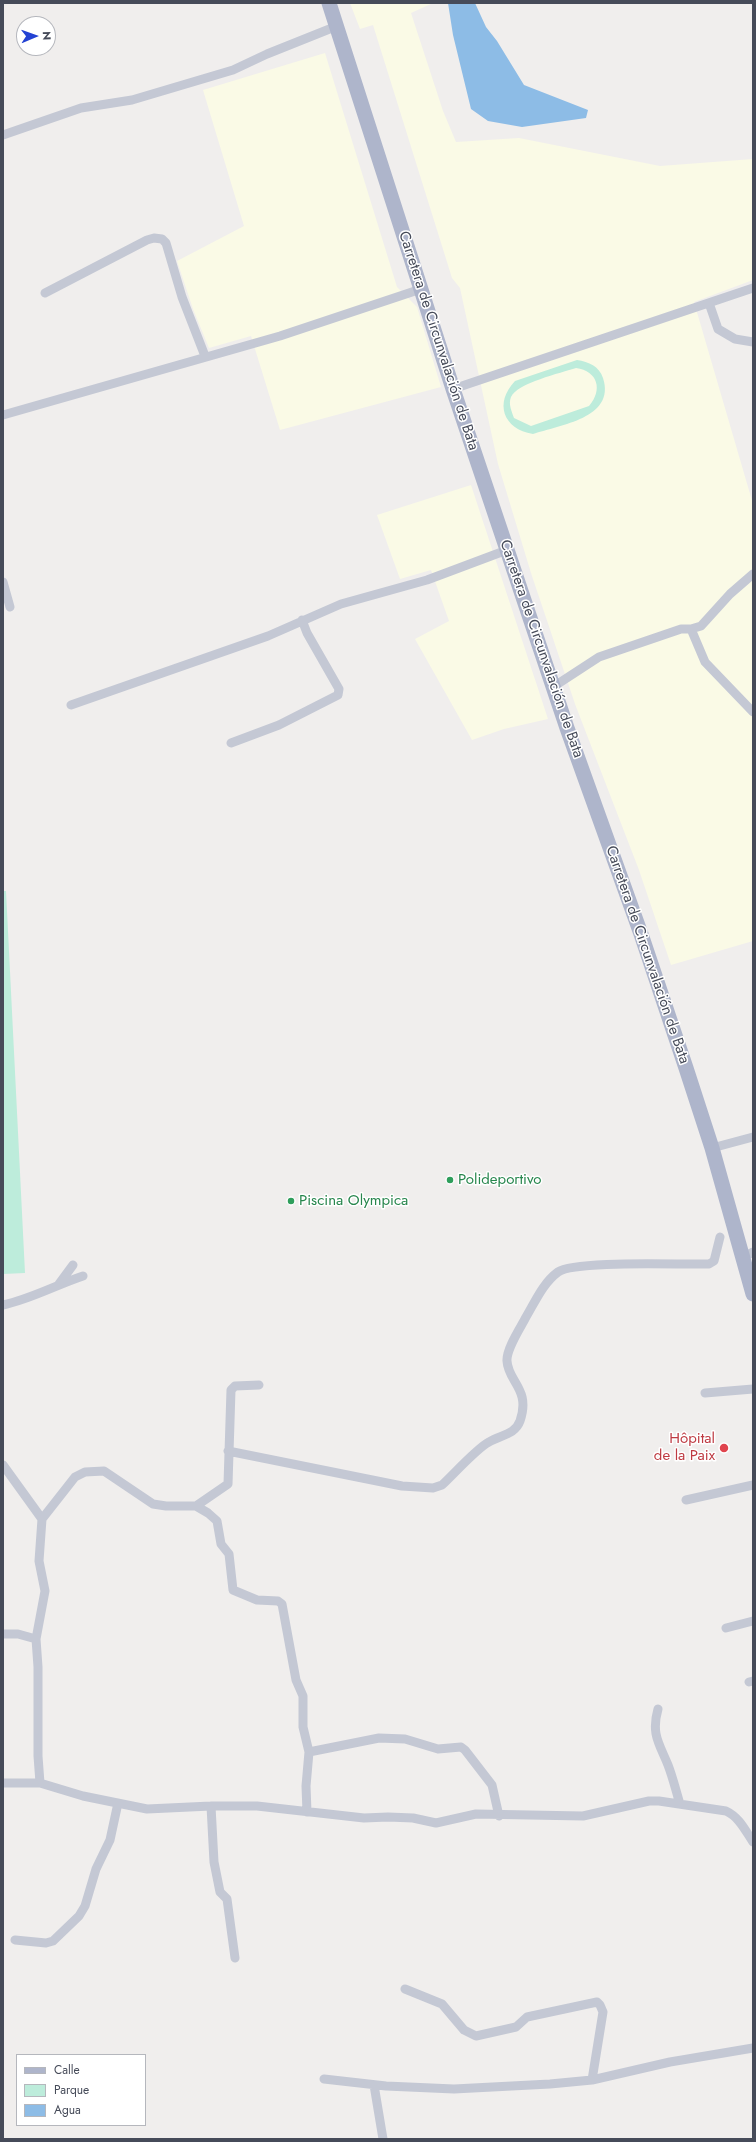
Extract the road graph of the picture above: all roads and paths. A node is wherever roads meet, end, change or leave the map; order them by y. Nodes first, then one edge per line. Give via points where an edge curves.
1 (329, 3) edge
2 (337, 26) junction
3 (3, 135) edge
4 (753, 288) edge
5 (421, 289) junction
6 (45, 293) dead end
7 (709, 303) junction
8 (753, 342) edge
9 (205, 356) junction
10 (453, 389) junction
11 (3, 415) edge
12 (507, 550) junction
13 (753, 574) edge
14 (3, 582) edge
15 (10, 607) dead end
16 (302, 620) junction
17 (691, 629) junction
18 (553, 687) junction
19 (72, 705) dead end
20 (753, 712) edge
21 (231, 743) dead end
22 (753, 1137) edge
23 (712, 1148) junction
24 (720, 1237) dead end
25 (748, 1255) edge
26 (73, 1265) dead end
27 (83, 1276) dead end
28 (59, 1284) junction
29 (753, 1294) edge
30 (3, 1304) edge
31 (259, 1384) dead end
32 (753, 1389) edge
33 (705, 1393) dead end
34 (228, 1451) junction
35 (3, 1465) edge
36 (753, 1485) edge
37 (686, 1500) dead end
38 (196, 1506) junction
39 (42, 1519) junction
40 (753, 1621) edge
41 (726, 1628) dead end
42 (3, 1634) edge
43 (36, 1639) junction
44 (658, 1709) dead end
45 (309, 1752) junction
46 (3, 1783) edge
47 (40, 1783) junction
48 (118, 1803) junction
49 (680, 1804) junction
50 (211, 1806) junction
51 (307, 1812) junction
52 (499, 1816) junction
53 (753, 1842) edge
54 (15, 1940) dead end
55 (235, 1958) dead end
56 (405, 1989) dead end
57 (753, 2048) edge
58 (324, 2079) dead end
59 (592, 2080) junction
60 (374, 2085) junction
61 (384, 2139) edge

1 - 2 main road, Carretera de Circunvalación de Bata
2 - 3 street via 233,70 132,100 80,108
2 - 5 main road, Carretera de Circunvalación de Bata
4 - 7 street
5 - 9 street via 280,336
5 - 10 main road, Carretera de Circunvalación de Bata
6 - 9 street via 147,240 162,238 166,243 182,296
7 - 8 street via 718,329 735,339
7 - 10 street
9 - 11 street
10 - 12 main road, Carretera de Circunvalación de Bata
12 - 16 street via 427,580 341,604
12 - 18 main road, Carretera de Circunvalación de Bata
13 - 17 street via 730,594 701,626
14 - 15 street
16 - 19 street via 268,636
16 - 21 street via 339,689 338,695 278,725
17 - 18 street via 681,628 598,657
17 - 20 street via 705,662
18 - 23 main road, Carretera de Circunvalación de Bata via 653,967
22 - 23 street
23 - 25 main road, Carretera de Circunvalación de Bata
24 - 34 street via 714,1261 709,1264 593,1265 559,1272 545,1285 508,1352 506,1361 522,1396 522,1412 517,1427 512,1432 488,1442 442,1485 433,1488 402,1486
25 - 29 main road, Carretera de Circunvalación de Bata
26 - 28 street
27 - 28 street
28 - 30 street via 32,1296
31 - 34 street via 235,1386 231,1390
32 - 33 street
34 - 38 street via 226,1486
35 - 39 street
36 - 37 street
38 - 39 street via 153,1504 104,1471 94,1470 75,1477
38 - 45 street via 217,1521 221,1544 230,1554 233,1590 257,1600 278,1601 282,1604 296,1680 303,1696 303,1727
39 - 43 street via 39,1561 45,1591
40 - 41 street
42 - 43 street via 18,1634
43 - 47 street
44 - 49 street via 654,1722 657,1744 668,1763
45 - 51 street
45 - 52 street via 379,1738 405,1739 438,1749 461,1747 492,1785
46 - 47 street
47 - 48 street
48 - 50 street via 148,1809
48 - 54 street via 110,1840 96,1869 85,1906 79,1916 53,1940 46,1943
49 - 52 street via 654,1800 583,1816
49 - 53 street via 732,1814
50 - 51 street via 256,1806
50 - 55 street via 214,1862 220,1892 227,1899
51 - 52 street via 364,1818 404,1817 436,1823 476,1814
56 - 59 street via 442,2004 464,2030 476,2036 516,2027 527,2017 597,2002 603,2012
57 - 59 street via 670,2062
58 - 60 street
59 - 60 street via 466,2089
60 - 61 street

